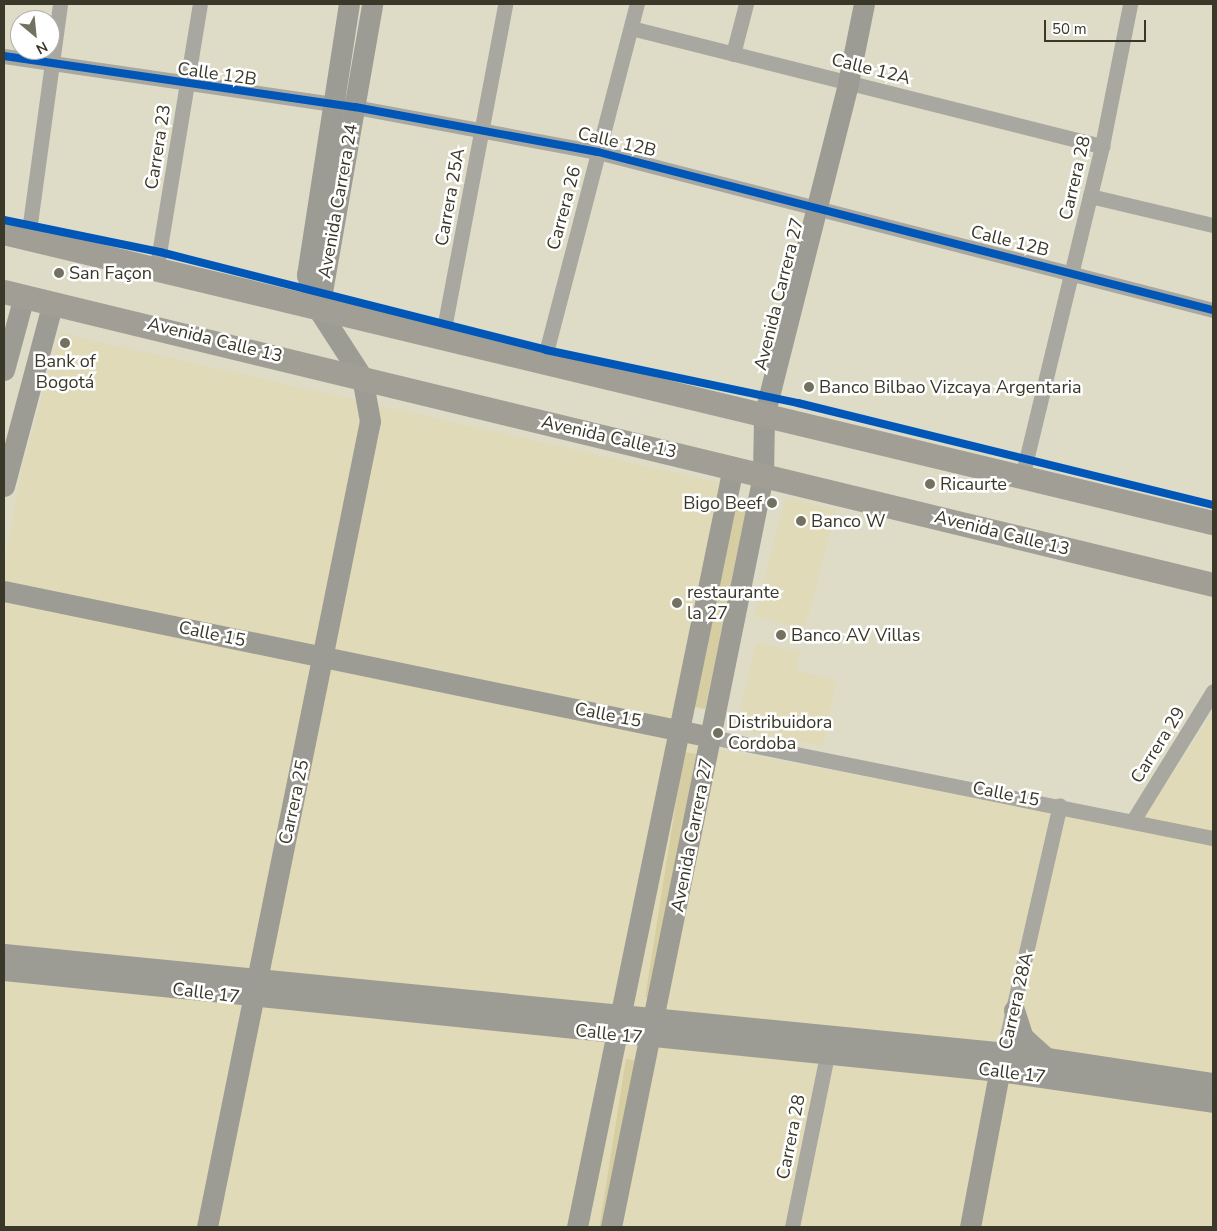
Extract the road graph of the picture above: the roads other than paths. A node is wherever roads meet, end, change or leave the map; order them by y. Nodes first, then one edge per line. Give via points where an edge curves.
1 (60, 4) edge
2 (200, 4) edge
3 (349, 4) edge
4 (372, 4) edge
5 (504, 4) edge
6 (637, 4) edge
7 (746, 4) edge
8 (864, 4) edge
9 (1130, 4) edge
10 (631, 28) junction
11 (733, 54) junction
12 (4, 56) edge
13 (51, 63) junction
14 (848, 83) junction
15 (187, 85) junction
16 (332, 105) junction
17 (355, 107) junction
18 (481, 130) junction
19 (1102, 146) junction
20 (598, 152) junction
21 (1090, 196) junction
22 (817, 208) junction
23 (1213, 225) edge
24 (4, 232) edge
25 (28, 238) junction
26 (157, 266) junction
27 (1072, 273) junction
28 (14, 294) edge
29 (53, 302) junction
30 (318, 309) junction
31 (1213, 310) edge
32 (442, 339) junction
33 (545, 357) junction
34 (4, 370) edge
35 (362, 377) junction
36 (764, 416) junction
37 (6, 464) edge
38 (733, 467) junction
39 (763, 475) junction
40 (1022, 477) junction
41 (4, 486) edge
42 (1213, 523) edge
43 (1213, 585) edge
44 (4, 591) edge
45 (323, 658) junction
46 (1213, 691) edge
47 (682, 730) junction
48 (711, 737) junction
49 (1060, 805) junction
50 (1134, 820) junction
51 (1213, 838) edge
52 (4, 954) edge
53 (4, 970) edge
54 (256, 988) junction
55 (1014, 1010) junction
56 (624, 1013) junction
57 (655, 1029) junction
58 (619, 1035) junction
59 (827, 1055) junction
60 (1047, 1058) junction
61 (1001, 1062) junction
62 (1213, 1084) edge
63 (1213, 1102) edge
64 (208, 1227) edge
65 (577, 1227) edge
66 (611, 1227) edge
67 (792, 1227) edge
68 (970, 1227) edge

1 - 13 street
2 - 15 street, Carrera 23
3 - 16 street, Avenida Carrera 24
4 - 17 street, Avenida Carrera 24
5 - 18 street, Carrera 25A
6 - 10 street, Carrera 26
7 - 11 street
8 - 14 street, Avenida Carrera 27
9 - 19 street, Carrera 28
10 - 11 street, Calle 12A
10 - 20 street, Carrera 26
11 - 14 street, Calle 12A
12 - 13 street, Calle 12B
13 - 15 street, Calle 12B
13 - 25 street
14 - 19 street, Calle 12A
14 - 22 street, Avenida Carrera 27
15 - 16 street, Calle 12B
15 - 26 street, Carrera 23
16 - 17 street, Calle 12B
16 - 30 street, Avenida Carrera 24 via 306,257 307,275
17 - 18 street, Calle 12B
17 - 30 street, Avenida Carrera 24
18 - 20 street, Calle 12B
18 - 32 street, Carrera 25A
19 - 21 street, Carrera 28
20 - 22 street, Calle 12B
20 - 33 street, Carrera 26
21 - 23 street
21 - 27 street, Carrera 28
22 - 27 street, Calle 12B
22 - 36 street, Avenida Carrera 27
24 - 25 main road
25 - 26 main road
26 - 30 main road
27 - 31 street, Calle 12B
27 - 40 street, Carrera 28
28 - 29 main road, Avenida Calle 13
28 - 34 street
29 - 35 main road, Avenida Calle 13
29 - 37 street
30 - 32 main road
30 - 35 street, Avenida Carrera 24
32 - 33 main road
33 - 36 main road
35 - 38 main road, Avenida Calle 13
35 - 45 street, Carrera 25 via 370,421
36 - 39 street, Avenida Carrera 27
36 - 40 main road
37 - 41 street
38 - 39 main road, Avenida Calle 13
38 - 47 street, Avenida Carrera 27
39 - 43 main road, Avenida Calle 13
39 - 48 street, Avenida Carrera 27
40 - 42 main road
44 - 45 street, Calle 15
45 - 47 street, Calle 15
45 - 54 street, Carrera 25
46 - 50 street, Carrera 29
47 - 48 street, Calle 15
47 - 56 street, Avenida Carrera 27
48 - 49 street, Calle 15
48 - 57 street, Avenida Carrera 27
49 - 50 street, Calle 15
49 - 55 street, Carrera 28A
50 - 51 street, Calle 15
52 - 54 street, Calle 17
53 - 54 street, Calle 17
54 - 56 street, Calle 17
54 - 58 street, Calle 17
54 - 64 street, Carrera 25
55 - 60 street via 1023,1037
55 - 61 street, Carrera 28A
56 - 57 street, Calle 17
56 - 58 street, Avenida Carrera 27
57 - 58 street, Calle 17
57 - 59 street, Calle 17
57 - 61 street, Calle 17
57 - 66 street, Avenida Carrera 27
58 - 65 street, Avenida Carrera 27
59 - 61 street, Calle 17
59 - 67 street, Carrera 28
60 - 61 street, Calle 17
60 - 62 street, Calle 17
61 - 63 street, Calle 17
61 - 68 street, Carrera 28A

